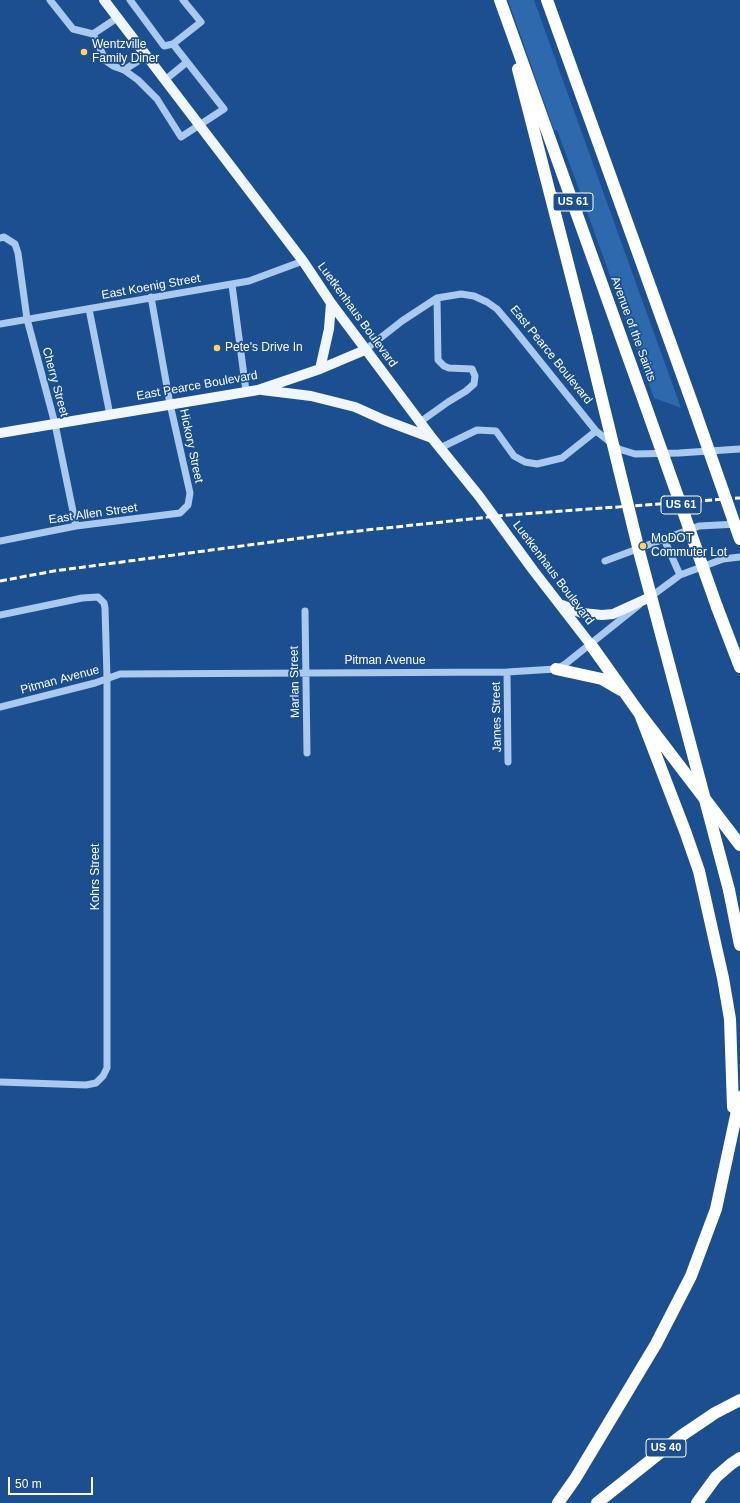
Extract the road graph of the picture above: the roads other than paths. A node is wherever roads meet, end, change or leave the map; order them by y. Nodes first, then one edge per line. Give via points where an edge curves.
1 (50, 0) edge
2 (104, 0) edge
3 (130, 0) edge
4 (183, 0) edge
5 (500, 0) edge
6 (547, 0) edge
7 (118, 18) junction
8 (93, 34) junction
9 (173, 44) junction
10 (146, 56) junction
11 (187, 62) junction
12 (124, 70) junction
13 (165, 80) junction
14 (200, 126) junction
15 (0, 238) edge
16 (303, 261) junction
17 (232, 285) junction
18 (151, 297) junction
19 (437, 298) junction
20 (331, 303) junction
21 (89, 309) junction
22 (27, 319) junction
23 (0, 324) edge
24 (365, 350) junction
25 (320, 369) junction
26 (258, 390) junction
27 (246, 391) junction
28 (170, 404) junction
29 (110, 414) junction
30 (420, 422) junction
31 (55, 424) junction
32 (596, 431) junction
33 (0, 433) edge
34 (432, 438) junction
35 (440, 448) junction
36 (740, 449) edge
37 (188, 505) joint
38 (740, 524) edge
39 (76, 526) junction
40 (664, 539) junction
41 (740, 539) edge
42 (0, 541) edge
43 (740, 557) edge
44 (605, 561) dead end
45 (680, 576) junction
46 (646, 599) junction
47 (560, 605) junction
48 (305, 611) dead end
49 (0, 615) edge
50 (591, 644) junction
51 (740, 668) edge
52 (556, 669) junction
53 (307, 672) junction
54 (507, 672) junction
55 (107, 678) junction
56 (624, 692) junction
57 (0, 707) edge
58 (640, 714) junction
59 (307, 754) dead end
60 (508, 762) dead end
61 (740, 845) edge
62 (740, 945) edge
63 (0, 1082) edge
64 (740, 1097) edge
65 (734, 1130) junction
66 (740, 1400) edge
67 (740, 1458) edge
68 (558, 1503) edge
69 (597, 1503) edge
70 (697, 1503) edge

1 - 8 street via 73,29
2 - 7 main road, Luetkenhaus Boulevard
3 - 9 street via 164,46
4 - 9 street via 201,22
5 - 51 highway, Avenue of the Saints / US 61, bridge
5 - 62 highway, bridge via 640,555 730,890
6 - 41 highway, bridge
7 - 8 street
7 - 10 main road, Luetkenhaus Boulevard
8 - 12 street via 106,61
9 - 11 street
10 - 12 street
10 - 13 main road, Luetkenhaus Boulevard
11 - 13 street
11 - 14 street via 224,109
12 - 14 street via 156,99 181,138
13 - 14 main road, Luetkenhaus Boulevard
14 - 16 main road, Luetkenhaus Boulevard
15 - 22 street, Cherry Street via 15,244
16 - 17 street, East Koenig Street
16 - 20 main road, Luetkenhaus Boulevard
17 - 18 street, East Koenig Street
17 - 27 street
18 - 21 street, East Koenig Street
18 - 28 street, Hickory Street
19 - 24 street, East Pearce Boulevard
19 - 30 street via 438,360 449,368 472,369 475,376 474,384
19 - 32 street, East Pearce Boulevard via 468,295 497,309
20 - 24 main road, Luetkenhaus Boulevard
20 - 25 main road via 330,329
21 - 22 street, East Koenig Street
21 - 29 street
22 - 23 street, East Koenig Street
22 - 31 street, Cherry Street
24 - 25 main road, East Pearce Boulevard
24 - 30 main road, Luetkenhaus Boulevard
25 - 26 main road, East Pearce Boulevard
26 - 27 main road, East Pearce Boulevard
26 - 34 main road via 311,396 355,407
27 - 28 main road, East Pearce Boulevard
28 - 29 main road, East Pearce Boulevard
28 - 37 street, Hickory Street via 190,493
29 - 31 main road, East Pearce Boulevard
30 - 34 main road, Luetkenhaus Boulevard
31 - 33 main road, East Pearce Boulevard
31 - 39 street, Cherry Street
32 - 35 street via 562,458 537,464 525,462 514,456 496,431 477,430
32 - 36 street, East Pearce Boulevard via 619,449 635,454
34 - 35 main road, Luetkenhaus Boulevard
35 - 47 main road, Luetkenhaus Boulevard
37 - 39 street, East Allen Street via 180,513
38 - 40 street via 699,526
39 - 42 street, East Allen Street
40 - 44 street
40 - 45 street
43 - 45 street, Pitman Avenue via 723,559
45 - 46 street, Pitman Avenue
46 - 47 main road via 613,614 602,615 582,613
46 - 50 street, Pitman Avenue
47 - 50 main road, Luetkenhaus Boulevard
48 - 53 street, Marlan Street
49 - 55 street, Kohrs Street via 82,598 93,597 102,600 105,608
50 - 52 street, Pitman Avenue
50 - 56 highway
52 - 54 street, Pitman Avenue
52 - 56 highway via 602,679
53 - 54 street, Pitman Avenue
53 - 55 street, Pitman Avenue via 120,674
53 - 59 street, Marlan Street
54 - 60 street, James Street
55 - 57 street, Pitman Avenue
55 - 63 street, Kohrs Street via 107,1068 96,1082 86,1085
56 - 58 highway
58 - 61 highway
58 - 65 highway via 685,830 717,949 730,1019
64 - 65 highway
65 - 68 highway via 716,1208 691,1276 656,1344
66 - 69 highway, US 40 via 681,1436
67 - 70 highway via 716,1477

